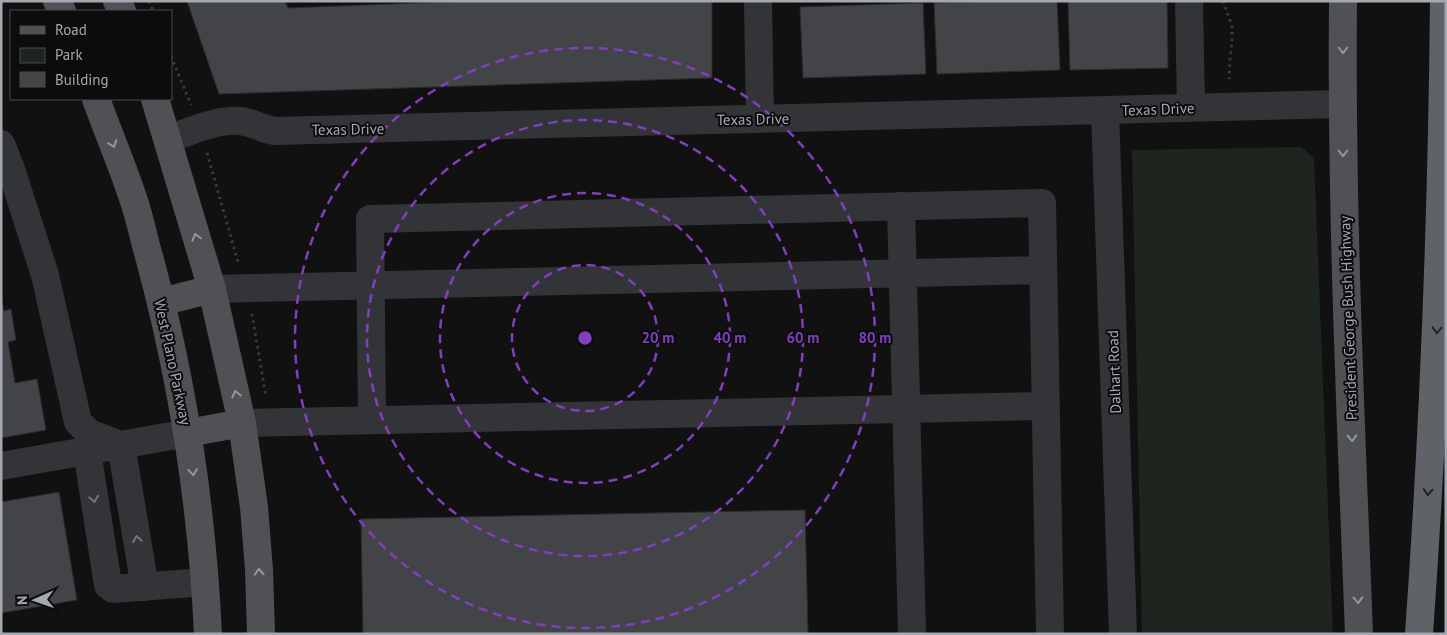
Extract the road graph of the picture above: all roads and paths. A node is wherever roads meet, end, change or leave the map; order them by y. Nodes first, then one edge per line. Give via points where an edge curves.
1 (758, 1) edge
2 (1189, 1) edge
3 (1223, 1) edge
4 (1343, 1) edge
5 (1444, 1) edge
6 (172, 59) edge
7 (1229, 79) dead end
8 (96, 100) edge
9 (155, 100) edge
10 (1343, 104) junction
11 (1191, 108) junction
12 (1105, 110) junction
13 (193, 112) dead end
14 (760, 119) junction
15 (168, 139) junction
16 (1, 144) edge
17 (208, 154) dead end
18 (901, 206) junction
19 (239, 265) dead end
20 (1043, 270) junction
21 (902, 273) junction
22 (370, 286) junction
23 (212, 289) junction
24 (161, 302) junction
25 (252, 318) dead end
26 (267, 398) dead end
27 (1045, 406) junction
28 (906, 409) junction
29 (372, 420) junction
30 (242, 423) junction
31 (188, 433) junction
32 (121, 445) junction
33 (87, 451) junction
34 (1, 466) edge
35 (205, 582) junction
36 (146, 587) junction
37 (208, 634) edge
38 (261, 634) edge
39 (912, 634) edge
40 (1050, 634) edge
41 (1122, 634) edge
42 (1359, 634) edge
43 (1419, 634) edge

1 - 14 street
2 - 11 street
3 - 7 path via 1232,26
4 -> 10 main road, President George Bush Highway
5 -> 43 highway via 1437,328
6 - 13 path
8 -> 24 main road, West Plano Parkway via 133,198
9 - 15 main road
10 - 11 street, Texas Drive
10 -> 42 main road, President George Bush Highway
11 - 12 street, Texas Drive
12 - 14 street, Texas Drive
12 - 41 street, Dalhart Road
14 - 15 street, Texas Drive via 274,131 247,122 227,121
23 -> 15 main road
16 - 32 street via 45,275 78,422 89,432
17 - 19 path
18 - 20 street via 1042,203
18 - 21 street
18 - 22 street via 370,219
20 - 21 street
20 - 27 street
21 - 22 street
21 - 28 street
22 - 23 street
22 - 29 street
23 - 24 main road
30 -> 23 main road
24 - 31 main road, West Plano Parkway
25 - 26 path
27 - 28 street
27 - 40 street
28 - 29 street
28 - 39 street
29 - 30 street
30 - 31 main road
38 -> 30 main road via 254,507
31 - 32 street
31 -> 35 main road, West Plano Parkway
32 - 33 street
36 -> 32 street
33 - 34 street
33 -> 36 street via 108,585 113,589
35 - 36 street
35 - 37 main road, West Plano Parkway

